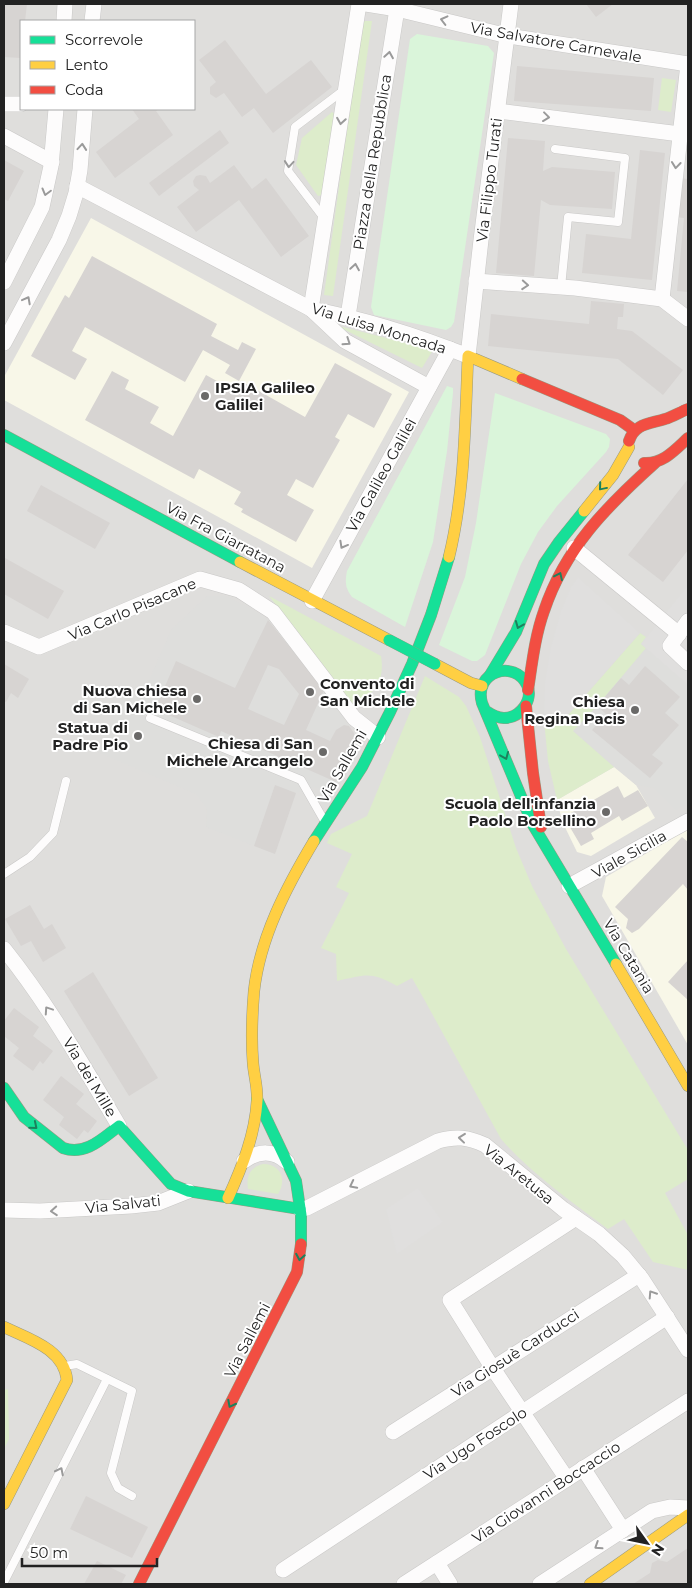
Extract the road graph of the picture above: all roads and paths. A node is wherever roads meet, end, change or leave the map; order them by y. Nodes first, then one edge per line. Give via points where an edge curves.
1 (65, 4) edge
2 (94, 4) edge
3 (359, 4) edge
4 (366, 4) edge
5 (511, 4) edge
6 (397, 9) junction
7 (64, 20) edge
8 (92, 20) edge
9 (508, 36) junction
10 (688, 64) edge
11 (346, 88) junction
12 (4, 104) edge
13 (20, 104) edge
14 (56, 110) edge
15 (85, 110) edge
16 (498, 111) junction
17 (680, 134) junction
18 (4, 136) edge
19 (555, 149) dead end
20 (52, 162) junction
21 (77, 186) junction
22 (325, 220) junction
23 (476, 281) junction
24 (4, 282) edge
25 (561, 287) junction
26 (662, 299) junction
27 (311, 309) junction
28 (348, 316) junction
29 (688, 319) edge
30 (4, 343) edge
31 (450, 349) junction
32 (468, 356) junction
33 (429, 387) junction
34 (685, 408) edge
35 (653, 423) junction
36 (634, 430) junction
37 (665, 430) dead end
38 (4, 435) edge
39 (688, 438) edge
40 (670, 442) dead end
41 (629, 447) junction
42 (666, 455) junction
43 (655, 463) junction
44 (574, 548) junction
45 (312, 600) junction
46 (688, 621) edge
47 (4, 632) edge
48 (679, 634) junction
49 (688, 663) edge
50 (490, 675) junction
51 (482, 686) junction
52 (528, 690) junction
53 (526, 706) junction
54 (486, 711) junction
55 (150, 718) dead end
56 (378, 737) junction
57 (66, 781) dead end
58 (688, 821) edge
59 (326, 824) junction
60 (543, 841) junction
61 (4, 874) edge
62 (569, 886) junction
63 (4, 949) edge
64 (688, 1086) edge
65 (4, 1088) edge
66 (258, 1098) junction
67 (119, 1126) junction
68 (244, 1161) junction
69 (288, 1162) junction
70 (188, 1191) junction
71 (228, 1198) junction
72 (300, 1209) junction
73 (4, 1210) edge
74 (576, 1218) junction
75 (638, 1274) junction
76 (667, 1317) junction
77 (4, 1327) edge
78 (688, 1350) edge
79 (64, 1366) junction
80 (492, 1367) junction
81 (107, 1379) junction
82 (688, 1401) edge
83 (523, 1412) junction
84 (393, 1432) dead end
85 (583, 1468) junction
86 (567, 1479) junction
87 (132, 1496) dead end
88 (5, 1501) edge
89 (688, 1508) edge
90 (688, 1515) edge
91 (622, 1530) junction
92 (436, 1563) junction
93 (283, 1570) dead end
94 (4, 1582) edge
95 (139, 1584) edge
96 (404, 1584) edge
97 (450, 1584) edge
98 (540, 1584) edge
99 (590, 1584) edge

1 - 7 street
2 - 8 street
3 - 11 street
4 - 6 street, Via Salvatore Carnevale
5 - 9 street, Via Filippo Turati
9 -> 6 street, Via Salvatore Carnevale
28 -> 6 street, Piazza della Repubblica
9 - 10 street, Via Salvatore Carnevale
9 - 16 street, Via Filippo Turati
10 - 17 street
11 -> 22 street
11 -> 22 lane via 295,127 288,171
12 - 13 street
14 - 20 street
21 -> 15 street
16 -> 17 street
16 - 23 street, Via Filippo Turati
17 -> 26 street
18 - 20 street
19 - 25 lane via 625,158 618,222 568,217
20 -> 24 street via 42,207
21 - 27 street, Via Luisa Moncada
30 -> 21 street via 59,240
22 - 27 street
23 -> 25 street
23 - 32 street, Via Filippo Turati
25 - 26 street
26 - 29 street
27 - 28 street, Via Luisa Moncada
27 -> 33 street via 345,341
28 - 31 street, Via Luisa Moncada
31 - 32 street, Via Luisa Moncada
31 - 33 street, Via Galileo Galilei
32 - 36 street, Via Luisa Moncada via 620,420
32 - 56 street, Via Sallemi via 458,510 449,557 429,623
33 -> 45 street, Via Galileo Galilei
34 - 35 street
35 - 36 street via 643,424
35 - 37 street
36 - 41 street
38 - 45 street, Via Fra Giarratana
39 - 42 street
40 - 42 street
41 - 43 street via 642,463
41 -> 50 street via 608,481 549,557 516,632
42 - 43 street
43 - 44 street via 605,508
44 - 48 street
52 -> 44 street via 542,616
45 - 51 street, Via Fra Giarratana, bridge
46 - 48 street
47 - 56 street, Via Carlo Pisacane via 39,647 200,579 239,590 274,612 354,718
48 - 49 street via 670,646
50 - 51 street
50 - 52 street via 506,670 514,672 526,683
51 - 54 street via 480,698
52 - 53 street
53 - 54 street via 515,717 507,719 492,716
53 - 60 street
54 -> 60 street, Via Catania via 527,813
55 - 59 lane via 301,780
56 - 59 street, Via Sallemi
57 - 61 lane via 53,833 30,857
58 - 62 street, Viale Sicilia
59 - 66 street, Via Sallemi via 305,856 276,915 261,957 254,995 253,1047
60 - 62 street, Via Catania
62 - 64 street, Via Catania
67 -> 63 street, Via dei Mille via 66,1036
65 -> 67 street via 24,1117 69,1152 87,1148
66 - 68 street, Via Sallemi via 251,1143
66 - 69 street, Via Sallemi
67 - 70 street, Via dei Mille via 171,1184
68 - 69 street via 252,1154 271,1152
68 - 71 street, Via Sallemi
69 - 72 street, Via Sallemi via 296,1181
70 - 71 street
70 -> 73 street, Via Salvati via 158,1203 131,1206
71 - 72 street
74 -> 72 street, Via Aretusa via 485,1145 463,1137 438,1141
72 -> 95 street, Via Sallemi via 302,1254 297,1272
74 - 75 street, Via Aretusa via 599,1234
74 - 80 street via 450,1300
76 -> 75 street, Via Aretusa
75 - 80 street, Via Giosuè Carducci
76 - 78 street, Via Aretusa
76 - 83 street, Via Ugo Foscolo
77 - 79 street via 47,1348
79 - 81 lane via 77,1364
79 - 88 street via 67,1380 61,1394
80 - 83 street
80 - 84 street, Via Giosuè Carducci
81 - 87 lane via 132,1392 111,1473 118,1488
94 -> 81 lane
82 - 85 street, Via Giovanni Boccaccio
83 - 86 street
83 - 93 street, Via Ugo Foscolo
85 - 86 street, Via Giovanni Boccaccio
85 - 91 street
86 - 92 street, Via Giovanni Boccaccio
89 - 91 street via 652,1511
90 - 99 street
91 -> 98 street
92 - 96 street, Via Giovanni Boccaccio
92 - 97 street

